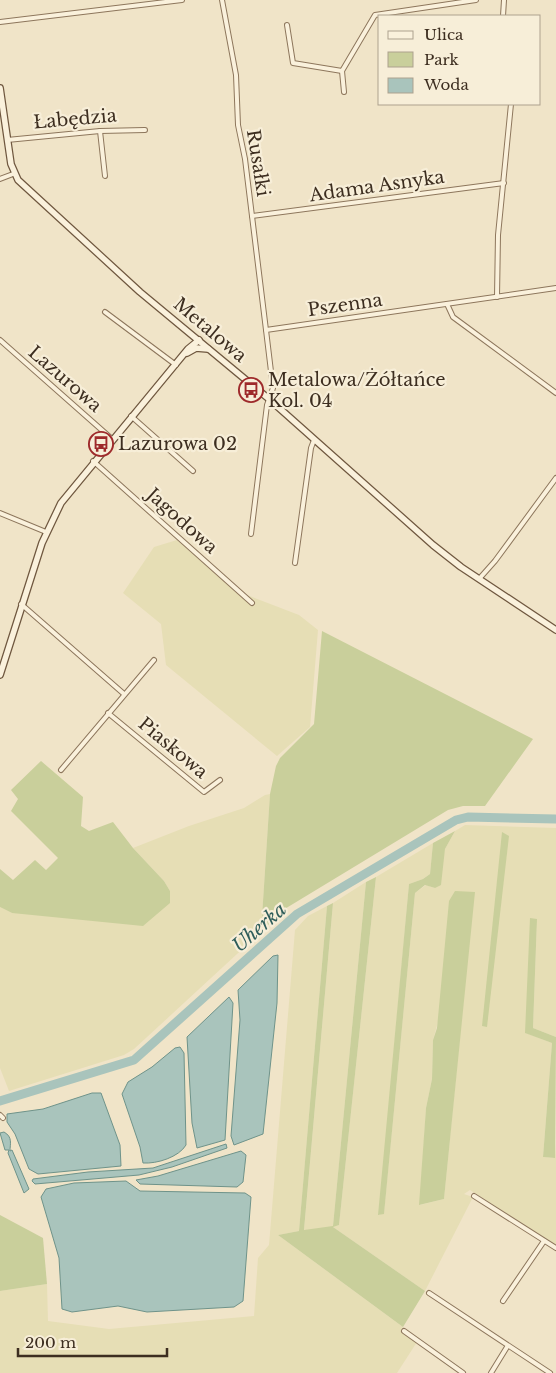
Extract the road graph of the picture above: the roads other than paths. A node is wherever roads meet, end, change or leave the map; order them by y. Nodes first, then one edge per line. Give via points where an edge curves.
1 (182, 0) edge
2 (222, 0) edge
3 (476, 0) edge
4 (504, 0) edge
5 (503, 15) edge
6 (0, 22) edge
7 (287, 25) dead end
8 (342, 71) junction
9 (0, 88) edge
10 (344, 92) dead end
11 (511, 105) edge
12 (145, 130) dead end
13 (100, 131) junction
14 (7, 140) junction
15 (13, 174) junction
16 (104, 176) dead end
17 (0, 179) edge
18 (504, 183) junction
19 (252, 216) junction
20 (556, 288) edge
21 (497, 296) junction
22 (447, 304) junction
23 (106, 312) dead end
24 (187, 330) junction
25 (266, 330) junction
26 (0, 340) edge
27 (199, 340) junction
28 (196, 348) junction
29 (188, 349) junction
30 (210, 350) junction
31 (183, 356) junction
32 (176, 364) junction
33 (556, 393) edge
34 (270, 399) junction
35 (131, 416) junction
36 (112, 438) junction
37 (314, 440) junction
38 (93, 461) junction
39 (194, 471) dead end
40 (556, 478) edge
41 (0, 513) edge
42 (46, 532) junction
43 (250, 534) dead end
44 (295, 563) dead end
45 (479, 579) junction
46 (252, 603) dead end
47 (21, 604) junction
48 (556, 630) edge
49 (154, 660) dead end
50 (0, 675) edge
51 (124, 694) junction
52 (108, 713) junction
53 (61, 770) dead end
54 (220, 780) dead end
55 (474, 1196) dead end
56 (544, 1241) junction
57 (556, 1248) edge
58 (429, 1293) dead end
59 (503, 1301) dead end
60 (404, 1331) dead end
61 (507, 1347) junction
62 (463, 1373) edge
63 (491, 1373) edge
64 (550, 1373) edge

1 - 6 street
2 - 19 street, Rusałki via 236,75 240,140
3 - 8 street via 375,15
4 - 5 street
7 - 8 street via 293,63
8 - 10 street
9 - 14 street
11 - 18 street
12 - 13 street, Łabędzia
13 - 14 street, Łabędzia
13 - 16 street
14 - 15 street
15 - 17 street
15 - 24 street, Metalowa via 140,292
18 - 19 street, Adama Asnyka
18 - 21 street via 498,235
19 - 25 street, Rusałki
20 - 21 street, Pszenna
21 - 22 street, Pszenna
22 - 25 street, Pszenna
22 - 33 street via 453,318
23 - 32 street
24 - 27 street, Metalowa
24 - 29 street
25 - 34 street via 273,388
26 - 36 street, Lazurowa
27 - 28 street
27 - 29 street
27 - 30 street, Metalowa
28 - 30 street
28 - 31 street
29 - 31 street
30 - 34 street, Metalowa
31 - 32 street
32 - 35 street
34 - 37 street, Metalowa
34 - 43 street
35 - 36 street
35 - 39 street
36 - 38 street
37 - 44 street
37 - 45 street, Metalowa via 433,545
38 - 42 street via 68,491
38 - 46 street, Jagodowa
40 - 45 street
41 - 42 street
42 - 47 street
45 - 48 street, Metalowa
47 - 50 street
47 - 51 street
49 - 51 street
51 - 52 street
52 - 53 street
52 - 54 street, Piaskowa via 204,792
55 - 56 street
56 - 57 street
56 - 59 street
58 - 61 street
60 - 62 street
61 - 63 street
61 - 64 street

